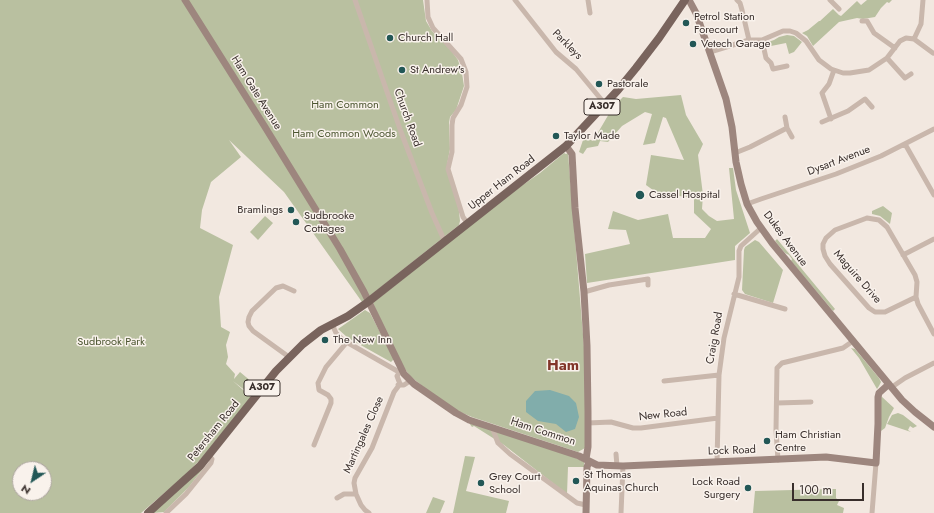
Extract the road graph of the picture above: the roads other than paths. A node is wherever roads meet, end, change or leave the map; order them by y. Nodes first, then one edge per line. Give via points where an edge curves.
1 (185, 0) edge
2 (355, 0) edge
3 (427, 0) edge
4 (514, 0) edge
5 (588, 0) edge
6 (685, 0) edge
7 (689, 0) edge
8 (737, 0) edge
9 (830, 0) edge
10 (923, 0) edge
11 (839, 9) dead end
12 (590, 13) dead end
13 (867, 20) dead end
14 (914, 38) junction
15 (749, 40) junction
16 (762, 40) junction
17 (895, 48) junction
18 (710, 52) junction
19 (933, 53) edge
20 (887, 58) junction
21 (787, 66) dead end
22 (834, 70) junction
23 (911, 74) dead end
24 (605, 104) junction
25 (872, 107) dead end
26 (785, 117) dead end
27 (831, 119) junction
28 (822, 122) dead end
29 (787, 128) junction
30 (934, 129) edge
31 (792, 137) dead end
32 (905, 144) junction
33 (566, 146) junction
34 (735, 153) junction
35 (934, 195) edge
36 (747, 204) junction
37 (468, 224) junction
38 (761, 228) junction
39 (934, 239) edge
40 (445, 242) junction
41 (904, 255) junction
42 (648, 285) dead end
43 (294, 291) dead end
44 (584, 292) junction
45 (734, 294) junction
46 (916, 297) junction
47 (368, 302) junction
48 (784, 309) dead end
49 (332, 324) junction
50 (934, 334) edge
51 (853, 341) junction
52 (347, 342) junction
53 (289, 357) junction
54 (934, 363) edge
55 (400, 371) junction
56 (719, 375) junction
57 (410, 380) junction
58 (664, 381) dead end
59 (398, 385) junction
60 (890, 386) junction
61 (811, 402) dead end
62 (777, 403) junction
63 (718, 418) junction
64 (588, 422) junction
65 (492, 427) junction
66 (934, 427) edge
67 (314, 445) dead end
68 (616, 454) dead end
69 (209, 456) junction
70 (778, 460) junction
71 (587, 461) junction
72 (717, 462) junction
73 (876, 463) junction
74 (620, 466) junction
75 (356, 494) junction
76 (338, 498) dead end
77 (586, 505) junction
78 (148, 513) edge
79 (166, 513) edge
80 (370, 513) edge
81 (586, 513) edge
82 (621, 513) edge
83 (872, 513) edge

1 - 47 street, Ham Gate Avenue via 335,242
2 - 40 street, Church Road via 401,132
3 - 37 street via 428,17 433,28 461,59 466,72 467,87 453,118 452,152 448,169 463,217
4 - 24 street, Parkleys via 556,52 576,69
5 - 12 street
6 - 24 main road, Upper Ham Road / A307 via 636,68
7 - 18 street, Dukes Avenue
8 - 15 street via 740,3
9 - 11 street
10 - 14 street via 921,24
13 - 17 street via 874,33
14 - 17 street via 900,41
14 - 19 street
15 - 16 street
15 - 18 street
16 - 21 street via 766,58 773,69
16 - 22 street via 783,31 796,33 806,41 824,65
17 - 20 street
18 - 34 street, Dukes Avenue via 726,99
20 - 22 street via 864,71 843,73
20 - 23 street via 903,80
22 - 27 street via 829,84 822,93
24 - 33 main road, Upper Ham Road / A307
25 - 27 street via 865,99 848,112
26 - 29 street
27 - 28 street
29 - 31 street
29 - 34 street
30 - 32 street, Dysart Avenue
32 - 35 street
32 - 36 street, Dysart Avenue via 836,174
33 - 37 main road, Upper Ham Road / A307
33 - 44 street, Ham Common via 572,154
34 - 36 street, Dukes Avenue
36 - 38 street, Dukes Avenue
37 - 40 main road, Upper Ham Road / A307
38 - 45 street, Craig Road via 740,246 739,277
38 - 51 street, Dukes Avenue
39 - 41 street
40 - 47 main road, Upper Ham Road / A307
41 - 46 street, Maguire Drive via 915,275
41 - 46 street, Maguire Drive via 887,227 879,220 867,218 828,234 823,244 825,256 830,264 874,312 885,312
42 - 44 street via 648,279
43 - 53 street via 283,286 276,288 252,311 248,322 253,331
44 - 64 street, Ham Common via 588,346
45 - 48 street
45 - 56 street, Craig Road
46 - 50 street, Maguire Drive
47 - 49 main road, Petersham Road / A307
47 - 55 street, Ham Common
49 - 52 street, Ham Common via 338,335
49 - 53 main road, Petersham Road / A307 via 314,335
51 - 60 street, Dukes Avenue
51 - 62 street via 843,348 779,364 776,372
52 - 55 street, Ham Common
52 - 67 street via 326,367 318,383 319,390 330,397 331,403
53 - 69 main road, Petersham Road / A307
54 - 60 street
55 - 57 street, Ham Common
55 - 59 street, Martingales Close
56 - 58 street
56 - 63 street, Craig Road
57 - 59 street via 404,385
57 - 65 street, Ham Common via 456,413
59 - 75 street, Martingales Close via 372,448 355,478
60 - 66 street, Dukes Avenue via 914,412
60 - 73 street via 879,393 878,397
61 - 62 street
62 - 70 street
63 - 64 street, New Road via 641,428 611,422
63 - 72 street, Craig Road
64 - 71 street, Ham Common
65 - 71 street, Ham Common via 579,456
65 - 77 street, Ham Common via 496,443 577,503
68 - 74 street
69 - 78 main road, Petersham Road / A307
69 - 79 street via 212,459 211,463 186,494
70 - 72 street, Lock Road
70 - 73 street, Lock Road via 826,457
71 - 74 street, Lock Road via 597,465
71 - 77 street
72 - 74 street, Lock Road
73 - 83 street
74 - 82 street
75 - 76 street via 344,494
75 - 80 street via 361,505
77 - 81 street

